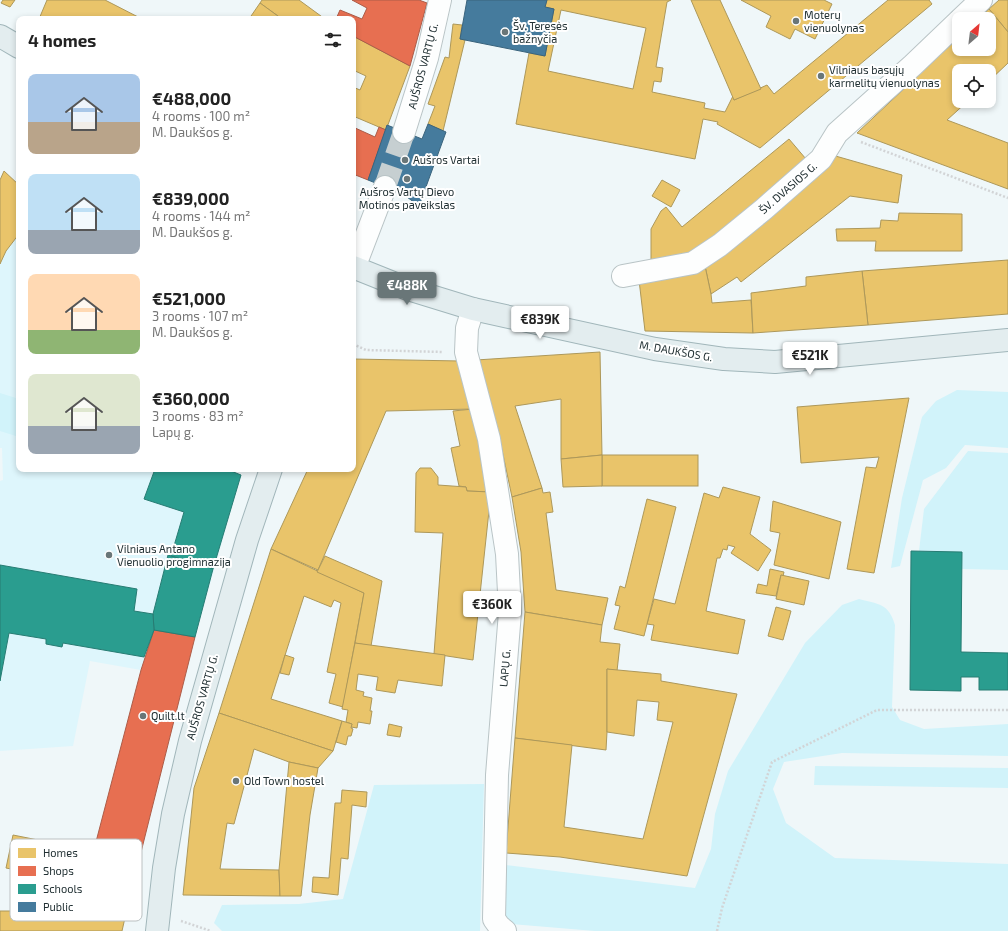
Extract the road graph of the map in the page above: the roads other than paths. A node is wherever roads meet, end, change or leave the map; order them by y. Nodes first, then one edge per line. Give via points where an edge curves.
1 (440, 0) edge
2 (981, 0) edge
3 (968, 12) edge
4 (952, 28) edge
5 (0, 36) edge
6 (16, 45) edge
7 (404, 132) tunnel mouth
8 (385, 187) tunnel mouth
9 (356, 260) edge
10 (356, 269) edge
11 (623, 276) dead end
12 (473, 309) junction
13 (1008, 340) edge
14 (270, 472) edge
15 (167, 928) edge
16 (505, 931) edge

1 - 7 street, AUŠROS VARTŲ G. via 427,58
2 - 3 street
4 - 11 street, ŠV. DVASIOS G. via 837,133 821,159 720,245 694,263
5 - 6 main road
8 - 9 street
10 - 12 main road, M. DAUKŠOS G. via 408,289
12 - 13 main road, M. DAUKŠOS G. via 655,349 724,359 775,362
12 - 16 street, LAPŲ G. via 467,328 466,352 489,438 507,554 510,612 497,775 494,919
14 - 15 main road, AUŠROS VARTŲ G. via 245,547 190,741 173,814 164,868

